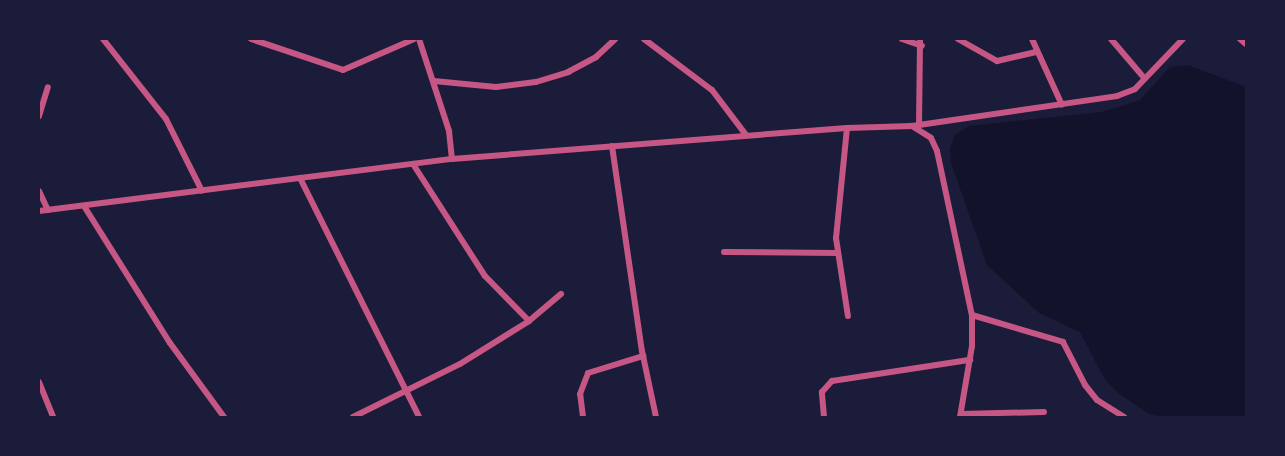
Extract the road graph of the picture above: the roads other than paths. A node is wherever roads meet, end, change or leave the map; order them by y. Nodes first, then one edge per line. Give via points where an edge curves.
1 (103, 39) edge
2 (251, 39) edge
3 (417, 39) edge
4 (615, 39) edge
5 (644, 39) edge
6 (903, 39) edge
7 (958, 39) edge
8 (1032, 39) edge
9 (1111, 39) edge
10 (1183, 39) edge
11 (1240, 39) edge
12 (921, 42) edge
13 (1246, 44) edge
14 (1035, 52) junction
15 (1145, 79) junction
16 (434, 81) junction
17 (48, 87) dead end
18 (1062, 105) junction
19 (39, 116) edge
20 (916, 126) junction
21 (847, 128) junction
22 (746, 135) junction
23 (612, 146) junction
24 (452, 159) junction
25 (413, 164) junction
26 (300, 178) junction
27 (201, 190) junction
28 (39, 191) edge
29 (84, 206) junction
30 (48, 210) junction
31 (39, 211) edge
32 (724, 252) dead end
33 (838, 253) junction
34 (561, 294) dead end
35 (972, 315) junction
36 (848, 316) dead end
37 (529, 321) junction
38 (643, 356) junction
39 (970, 360) junction
40 (39, 382) edge
41 (404, 390) junction
42 (1044, 412) dead end
43 (960, 415) edge
44 (53, 417) edge
45 (224, 417) edge
46 (353, 417) edge
47 (419, 417) edge
48 (583, 417) edge
49 (656, 417) edge
50 (824, 417) edge
51 (1124, 417) edge

1 - 27 street via 166,119
2 - 3 street via 344,70
3 - 16 street
4 - 16 street via 596,57 568,72 536,82 496,87
5 - 22 street via 712,90
6 - 12 street
7 - 14 street via 997,62
8 - 14 street
9 - 15 street
10 - 15 street
11 - 13 street
12 - 20 street
14 - 18 street
15 - 18 street via 1136,89 1117,96
16 - 24 street via 449,131
17 - 19 street
18 - 20 street
20 - 21 street
20 - 35 street via 931,138 937,151
21 - 22 street
21 - 33 street
22 - 23 street
23 - 24 street
23 - 38 street
24 - 25 street
25 - 26 street
25 - 37 street via 485,276
26 - 27 street
26 - 41 street
27 - 29 street
28 - 30 street
29 - 30 street
29 - 45 street via 170,343
30 - 31 street
32 - 33 street
33 - 36 street
34 - 37 street
35 - 39 street
35 - 51 street via 1063,342 1097,400
37 - 41 street via 460,364
38 - 48 street via 588,373 580,394
38 - 49 street
39 - 43 street
39 - 50 street via 832,381 822,392
40 - 44 street
41 - 46 street
41 - 47 street
42 - 43 street

